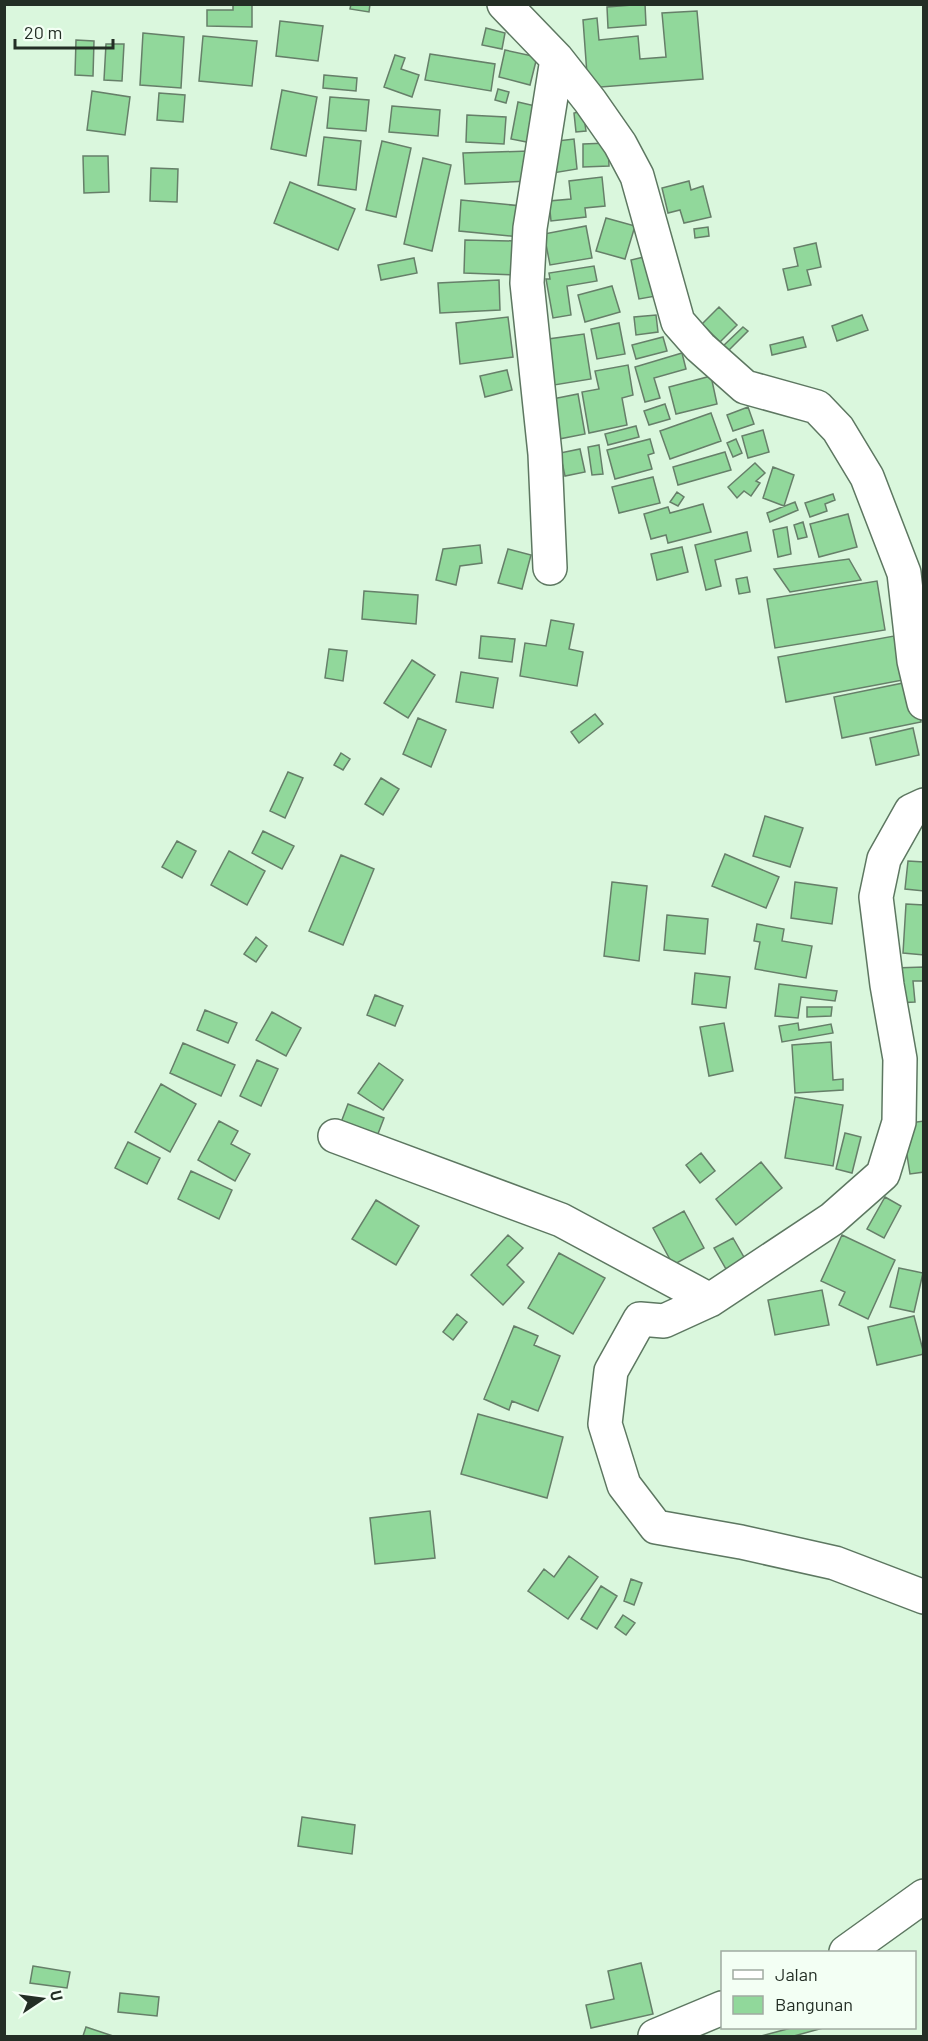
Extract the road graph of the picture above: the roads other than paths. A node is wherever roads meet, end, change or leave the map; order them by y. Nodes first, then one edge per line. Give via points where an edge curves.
1 (504, 4) edge
2 (557, 59) junction
3 (550, 568) dead end
4 (924, 703) edge
5 (924, 805) edge
6 (335, 1136) dead end
7 (710, 1300) junction
8 (924, 1597) edge
9 (924, 1896) edge
10 (849, 1951) edge
11 (721, 2009) edge
12 (655, 2037) edge

1 - 2 street
2 - 3 street via 530,228 527,283 545,454
2 - 4 street via 620,144 637,176 678,322 745,387 817,407 838,429 867,477 903,573 914,661
5 - 7 street via 911,811 884,860 876,897 900,1059 899,1122 883,1174 832,1219
6 - 7 street via 561,1220
7 - 8 street via 664,1321 640,1319 611,1371 605,1424 624,1485 656,1527 835,1563
9 - 10 street
11 - 12 street

